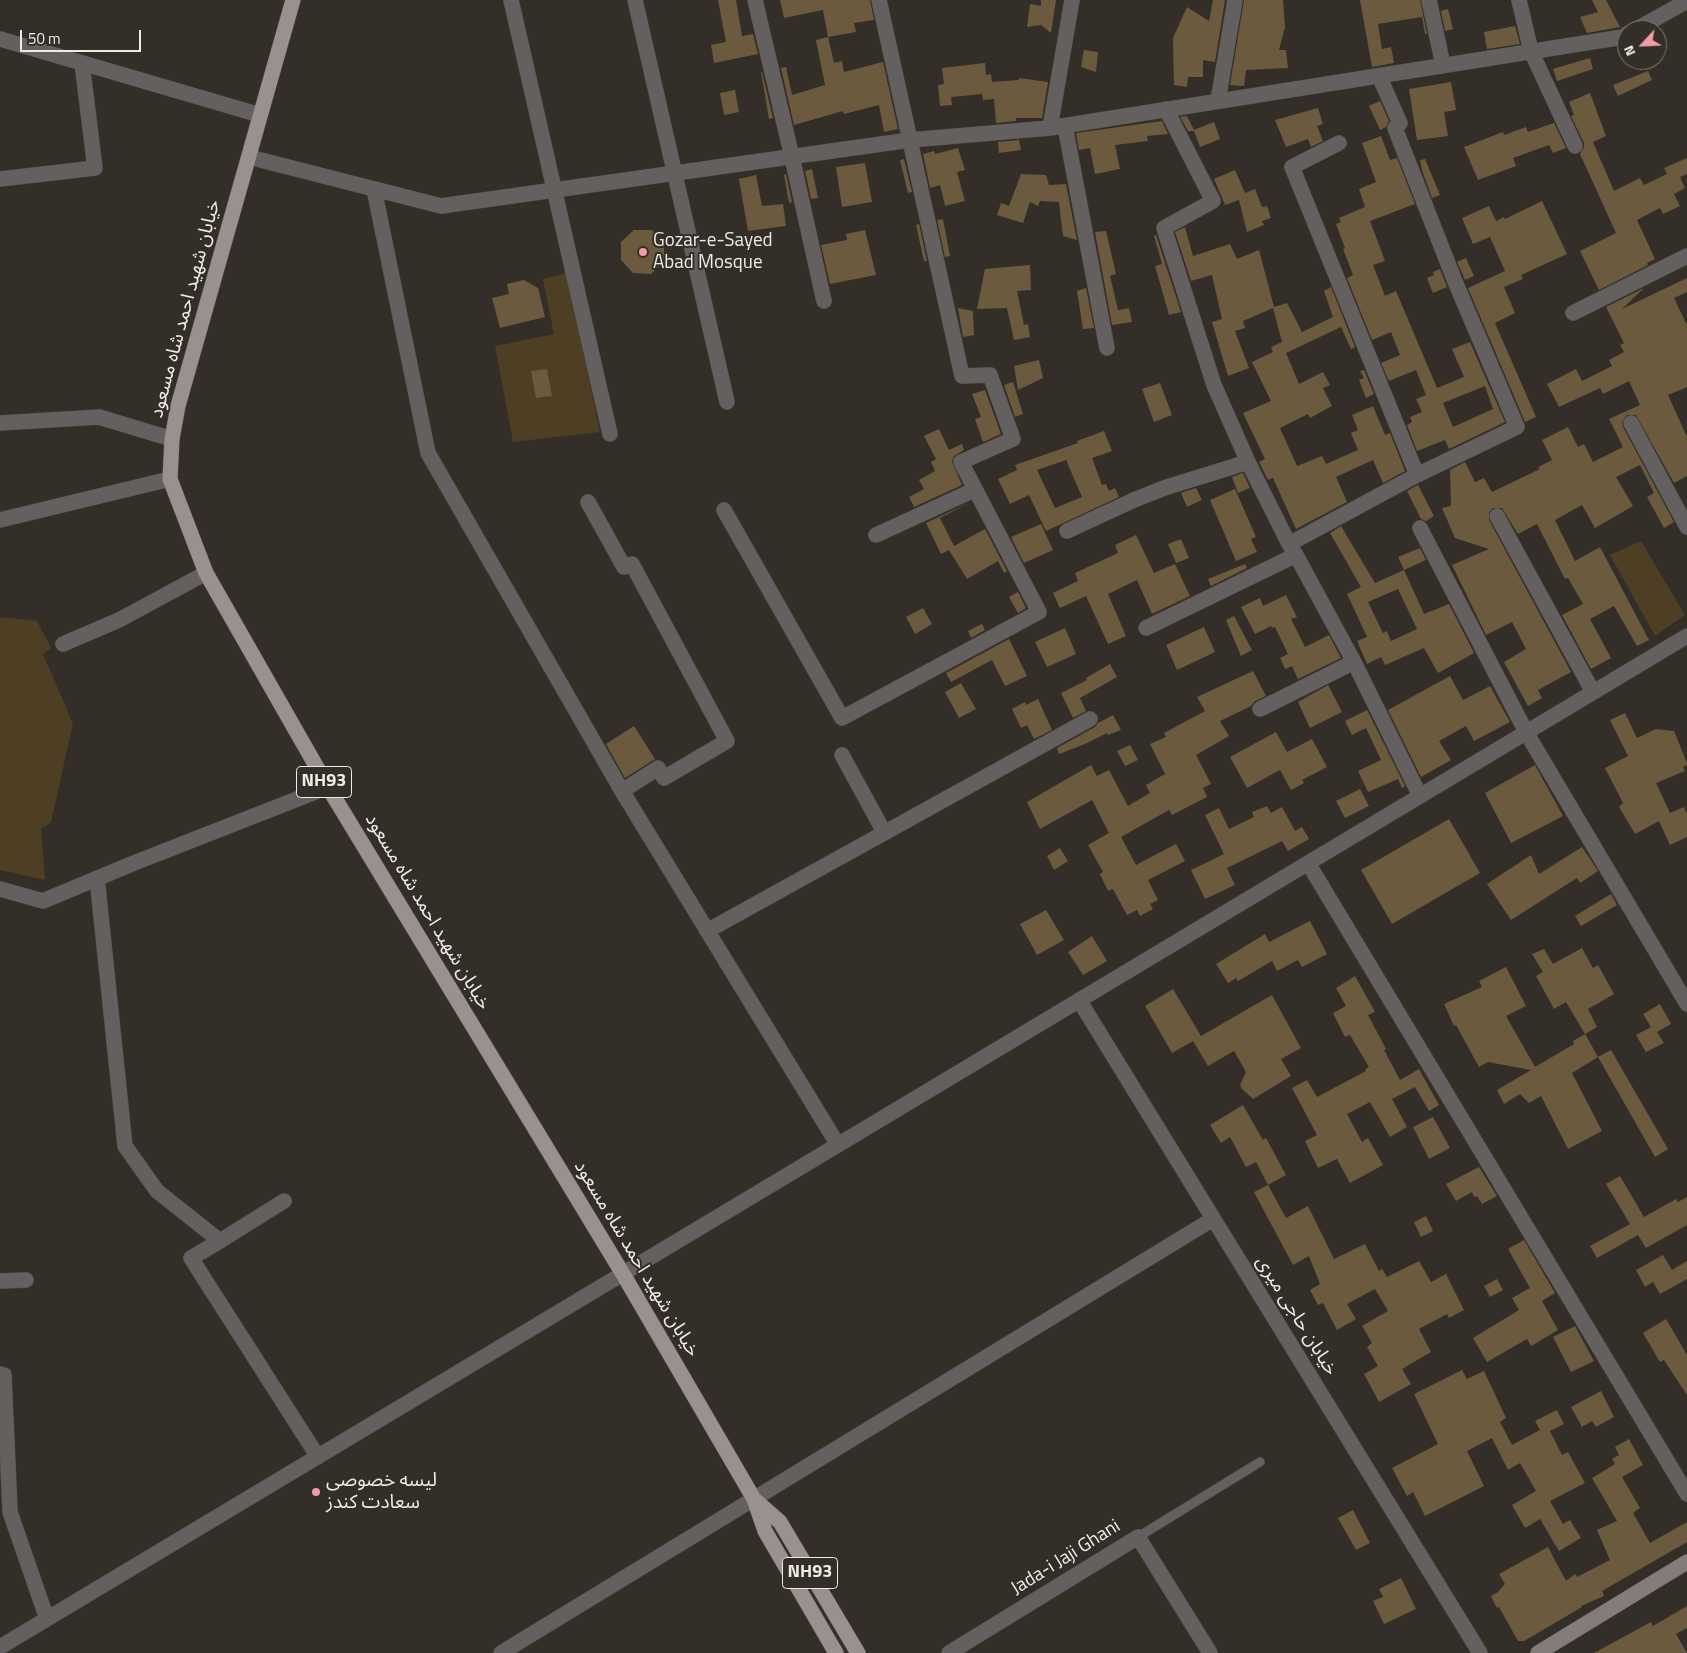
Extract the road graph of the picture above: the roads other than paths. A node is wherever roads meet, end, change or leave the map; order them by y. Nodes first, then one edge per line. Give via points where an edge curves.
1 (293, 0) edge
2 (511, 0) edge
3 (634, 0) edge
4 (755, 0) edge
5 (879, 0) edge
6 (1072, 0) edge
7 (1235, 0) edge
8 (1429, 0) edge
9 (1519, 0) edge
10 (1687, 1) edge
11 (1653, 20) edge
12 (1617, 38) edge
13 (0, 39) edge
14 (1531, 51) junction
15 (82, 63) junction
16 (1444, 65) junction
17 (1379, 76) junction
18 (1218, 101) junction
19 (1166, 110) junction
20 (260, 115) junction
21 (1057, 127) junction
22 (910, 140) junction
23 (1339, 144) dead end
24 (1576, 146) dead end
25 (249, 157) junction
26 (792, 157) junction
27 (674, 174) junction
28 (0, 179) edge
29 (374, 189) junction
30 (554, 190) junction
31 (1687, 256) edge
32 (824, 301) dead end
33 (1573, 313) dead end
34 (1107, 348) dead end
35 (727, 402) dead end
36 (1631, 422) dead end
37 (0, 423) edge
38 (610, 434) dead end
39 (172, 439) junction
40 (1248, 462) junction
41 (1417, 475) junction
42 (170, 479) junction
43 (974, 490) junction
44 (588, 502) dead end
45 (724, 510) dead end
46 (1496, 516) dead end
47 (0, 520) edge
48 (1687, 527) edge
49 (1420, 528) dead end
50 (1067, 531) dead end
51 (876, 536) dead end
52 (1293, 550) junction
53 (206, 574) junction
54 (1146, 628) dead end
55 (1687, 636) edge
56 (63, 644) dead end
57 (1354, 662) junction
58 (1592, 692) junction
59 (1260, 709) dead end
60 (1090, 719) dead end
61 (1526, 732) junction
62 (842, 755) dead end
63 (328, 787) junction
64 (622, 792) junction
65 (1420, 796) junction
66 (884, 832) junction
67 (1308, 863) junction
68 (97, 878) junction
69 (0, 888) edge
70 (707, 931) junction
71 (1079, 1000) junction
72 (1687, 1004) edge
73 (838, 1145) junction
74 (284, 1201) dead end
75 (1213, 1219) junction
76 (220, 1241) junction
77 (623, 1274) junction
78 (26, 1280) dead end
79 (0, 1281) edge
80 (0, 1374) edge
81 (318, 1456) junction
82 (1260, 1462) dead end
83 (1687, 1494) edge
84 (754, 1499) junction
85 (1138, 1537) junction
86 (1687, 1562) edge
87 (47, 1618) junction
88 (0, 1647) edge
89 (501, 1653) edge
90 (836, 1653) edge
91 (858, 1653) edge
92 (949, 1653) edge
93 (1210, 1653) edge
94 (1480, 1653) edge
95 (1538, 1653) edge

1 - 20 main road, خیابان شهید احمد شاه مسعود / NH93
2 - 30 street
3 - 27 street
4 - 26 street
5 - 22 street
6 - 21 street
7 - 18 street
8 - 16 street
9 - 14 street
10 - 11 street
12 - 14 street
13 - 15 street
14 - 16 street
14 - 24 street
15 - 20 street
15 - 28 street via 95,168
16 - 17 street
17 - 18 street
17 - 41 street via 1400,123 1395,128 1454,279 1517,427
18 - 19 street
19 - 21 street
19 - 40 street via 1213,201 1164,228 1214,385
20 - 25 main road, خیابان شهید احمد شاه مسعود / NH93
21 - 22 street
21 - 34 street
22 - 26 street
22 - 43 street via 962,376 990,375 1013,439 960,462
23 - 41 street via 1292,167
25 - 29 street
25 - 39 main road, خیابان شهید احمد شاه مسعود / NH93 via 178,406
26 - 27 street
26 - 32 street
27 - 30 street
27 - 35 street
29 - 30 street via 441,206
29 - 64 street via 428,453
30 - 38 street
31 - 33 street
36 - 48 street
37 - 39 street via 99,417
39 - 42 main road, خیابان شهید احمد شاه مسعود / NH93
40 - 50 street via 1156,491
40 - 52 street
41 - 52 street
42 - 47 street
42 - 53 main road, خیابان شهید احمد شاه مسعود / NH93
43 - 45 street via 1039,612 842,718
43 - 51 street
44 - 64 street via 624,567 632,564 727,741 664,778 658,768
46 - 58 street
49 - 61 street
52 - 54 street
52 - 57 street
53 - 56 street via 119,620
53 - 63 main road, خیابان شهید احمد شاه مسعود / NH93
55 - 58 street
57 - 59 street
57 - 65 street
58 - 61 street
60 - 66 street
61 - 65 street
61 - 72 street
62 - 66 street
63 - 68 street
63 - 77 main road, خیابان شهید احمد شاه مسعود / NH93
64 - 70 street
65 - 67 street
66 - 70 street
67 - 71 street
67 - 83 street
68 - 69 street via 43,901
68 - 76 street via 125,1146 157,1191
70 - 73 street
71 - 73 street
71 - 75 street, خیابان حاجی میری
73 - 77 street
74 - 76 street
75 - 84 street
75 - 94 street, خیابان حاجی میری
76 - 81 street via 191,1258
77 - 81 street
77 - 84 main road, خیابان شهید احمد شاه مسعود / NH93
78 - 79 street
80 - 87 street via 4,1376 10,1512
81 - 87 street
82 - 85 lane
84 - 89 street
84 - 90 main road, خیابان شهید احمد شاه مسعود / NH93 via 765,1531
84 - 91 main road, خیابان شهید احمد شاه مسعود / NH93 via 780,1522
85 - 92 street, Jada-i Jaji Ghani
85 - 93 street, Jada-i Jaji Ghani
86 - 95 main road
87 - 88 street

